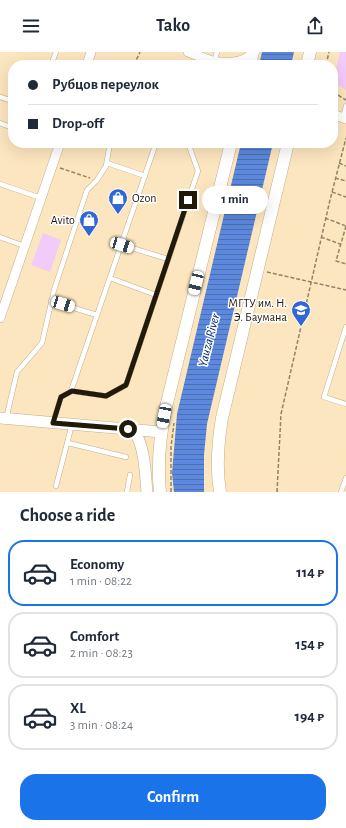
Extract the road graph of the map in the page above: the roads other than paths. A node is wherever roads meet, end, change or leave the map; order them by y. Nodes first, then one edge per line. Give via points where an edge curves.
1 (188, 52) edge
2 (254, 58) edge
3 (213, 60) edge
4 (242, 60) edge
5 (346, 106) edge
6 (339, 116) edge
7 (56, 148) edge
8 (109, 148) edge
9 (154, 148) edge
10 (190, 148) edge
11 (230, 148) edge
12 (287, 148) edge
13 (107, 163) junction
14 (145, 176) junction
15 (0, 184) edge
16 (41, 198) junction
17 (0, 237) edge
18 (122, 245) junction
19 (24, 246) junction
20 (168, 259) junction
21 (110, 278) junction
22 (156, 295) junction
23 (51, 301) junction
24 (1, 313) edge
25 (98, 315) junction
26 (346, 327) edge
27 (72, 391) junction
28 (346, 404) edge
29 (3, 418) edge
30 (53, 423) junction
31 (72, 424) junction
32 (134, 430) junction
33 (161, 432) junction
34 (68, 443) junction
35 (160, 448) junction
36 (126, 457) dead end
37 (130, 474) dead end
38 (346, 478) edge
39 (146, 480) junction
40 (56, 486) dead end
41 (127, 492) edge
42 (147, 492) edge
43 (160, 492) edge
44 (220, 492) edge
45 (341, 492) edge

1 - 3 street
2 - 4 street
5 - 6 lane
7 - 16 street
8 - 13 lane
9 - 14 lane
10 - 20 lane via 198,171
11 - 33 main road
12 - 44 main road via 222,418 218,443
13 - 14 lane
13 - 23 lane via 97,180 87,190
14 - 18 lane
15 - 16 lane
16 - 19 street
17 - 19 lane
18 - 20 lane
18 - 21 lane
19 - 24 street
20 - 22 lane
21 - 22 lane
21 - 25 lane
22 - 27 lane via 126,385 106,396
23 - 25 lane
23 - 29 lane via 42,343 17,372
25 - 27 lane
26 - 28 lane via 324,397
27 - 30 lane via 61,397
29 - 30 street
30 - 31 street
31 - 32 street
31 - 34 lane
32 - 33 street
32 - 39 street via 139,438 144,458
33 - 35 main road
34 - 36 lane
34 - 40 lane
35 - 39 street
35 - 43 main road
37 - 41 lane
38 - 45 lane
39 - 42 street

